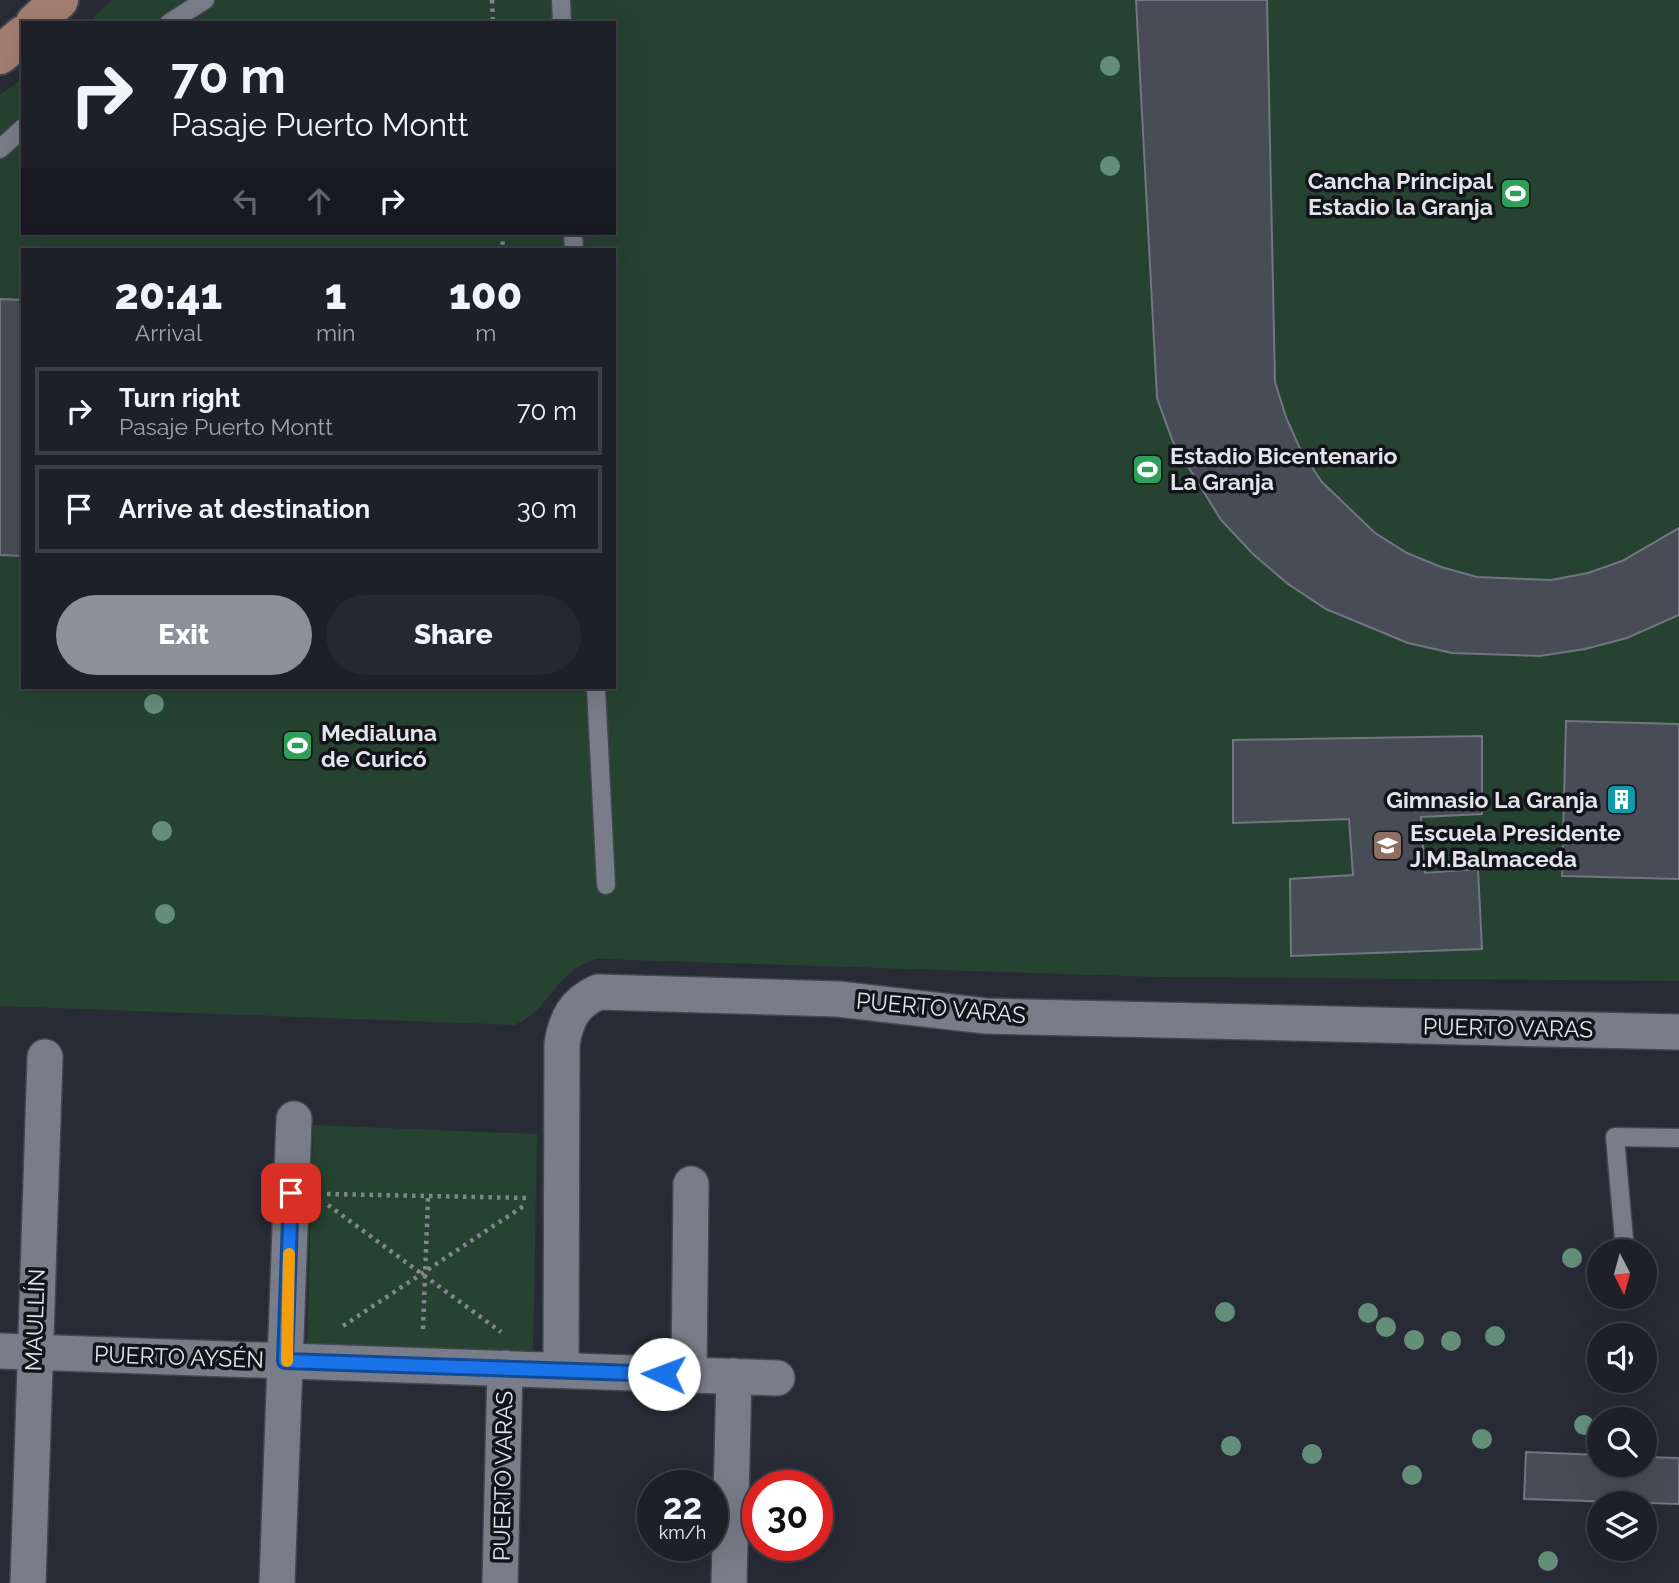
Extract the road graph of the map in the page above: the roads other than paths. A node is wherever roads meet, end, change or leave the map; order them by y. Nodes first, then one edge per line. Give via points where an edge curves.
1 (59, 0) edge
2 (205, 0) edge
3 (561, 0) edge
4 (37, 21) edge
5 (172, 21) edge
6 (562, 21) edge
7 (21, 37) edge
8 (0, 55) edge
9 (21, 130) edge
10 (0, 149) edge
11 (596, 689) edge
12 (606, 885) dead end
13 (1679, 1032) edge
14 (45, 1057) dead end
15 (294, 1119) dead end
16 (1679, 1138) edge
17 (691, 1184) dead end
18 (1624, 1239) edge
19 (17, 1351) edge
20 (508, 1354) junction
21 (285, 1361) junction
22 (561, 1370) junction
23 (690, 1375) junction
24 (734, 1376) junction
25 (777, 1378) dead end
26 (27, 1583) edge
27 (276, 1583) edge
28 (500, 1583) edge
29 (729, 1583) edge

1 - 4 main road
2 - 5 lane
3 - 6 lane
7 - 8 main road
9 - 10 lane
11 - 12 lane
13 - 22 street, PUERTO VARAS via 986,1016 838,999 598,992 578,1003 569,1015 562,1044
14 - 19 street, MAULLÍN
15 - 21 street via 302,1193
16 - 18 lane via 1615,1137
17 - 23 street
19 - 21 street, PUERTO AYSÉN
19 - 26 street, MAULLÍN
20 - 21 street, PUERTO AYSÉN via 421,1365
20 - 22 street, PUERTO AYSÉN
20 - 28 street, PUERTO VARAS
21 - 27 street
22 - 23 street, PUERTO AYSÉN
23 - 24 street, PUERTO AYSÉN
24 - 25 street, PUERTO AYSÉN
24 - 29 street

